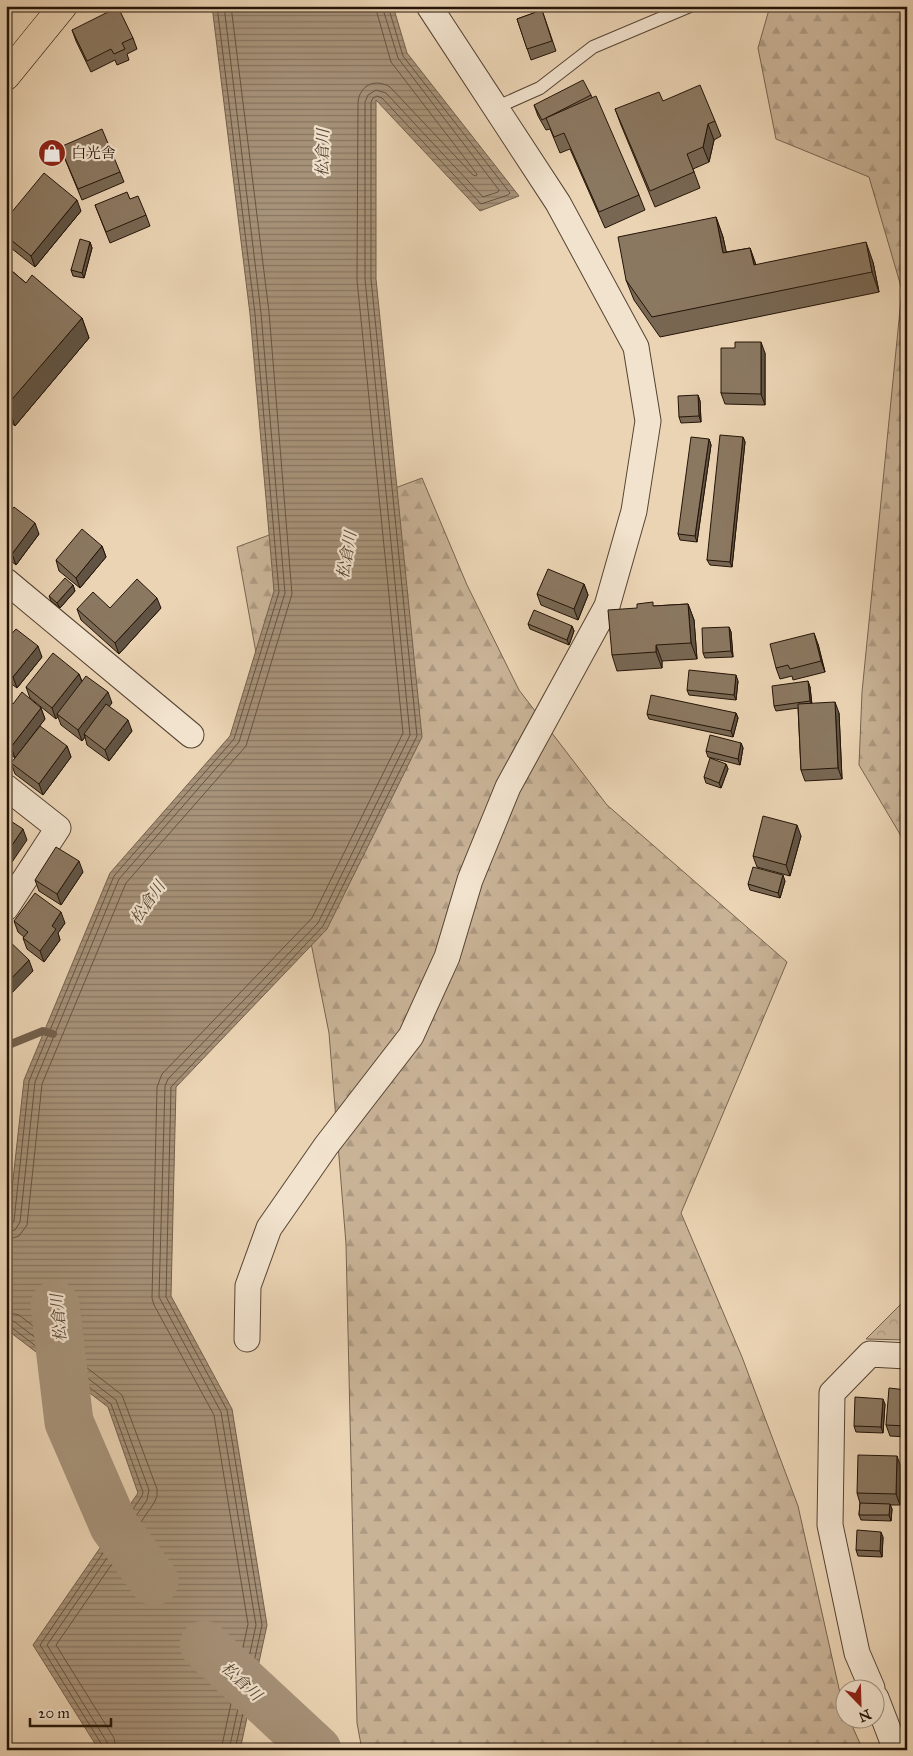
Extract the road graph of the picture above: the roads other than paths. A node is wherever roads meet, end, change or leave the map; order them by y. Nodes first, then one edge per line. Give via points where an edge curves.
1 (63, 6) edge
2 (428, 6) edge
3 (690, 6) edge
4 (6, 76) edge
5 (495, 108) junction
6 (6, 581) edge
7 (191, 735) dead end
8 (6, 787) edge
9 (6, 908) edge
10 (247, 1339) dead end
11 (907, 1356) edge
12 (868, 1678) edge
13 (886, 1717) edge
14 (898, 1740) edge

1 - 4 main road
2 - 5 street
3 - 5 lane via 593,47 540,88
5 - 10 street via 558,203 636,347 648,421 634,511 607,606 508,787 470,880 447,957 411,1036 326,1146 269,1228 248,1286
6 - 7 street
8 - 9 street via 58,828
11 - 12 street via 870,1354 832,1393 830,1525 857,1653
13 - 14 street

